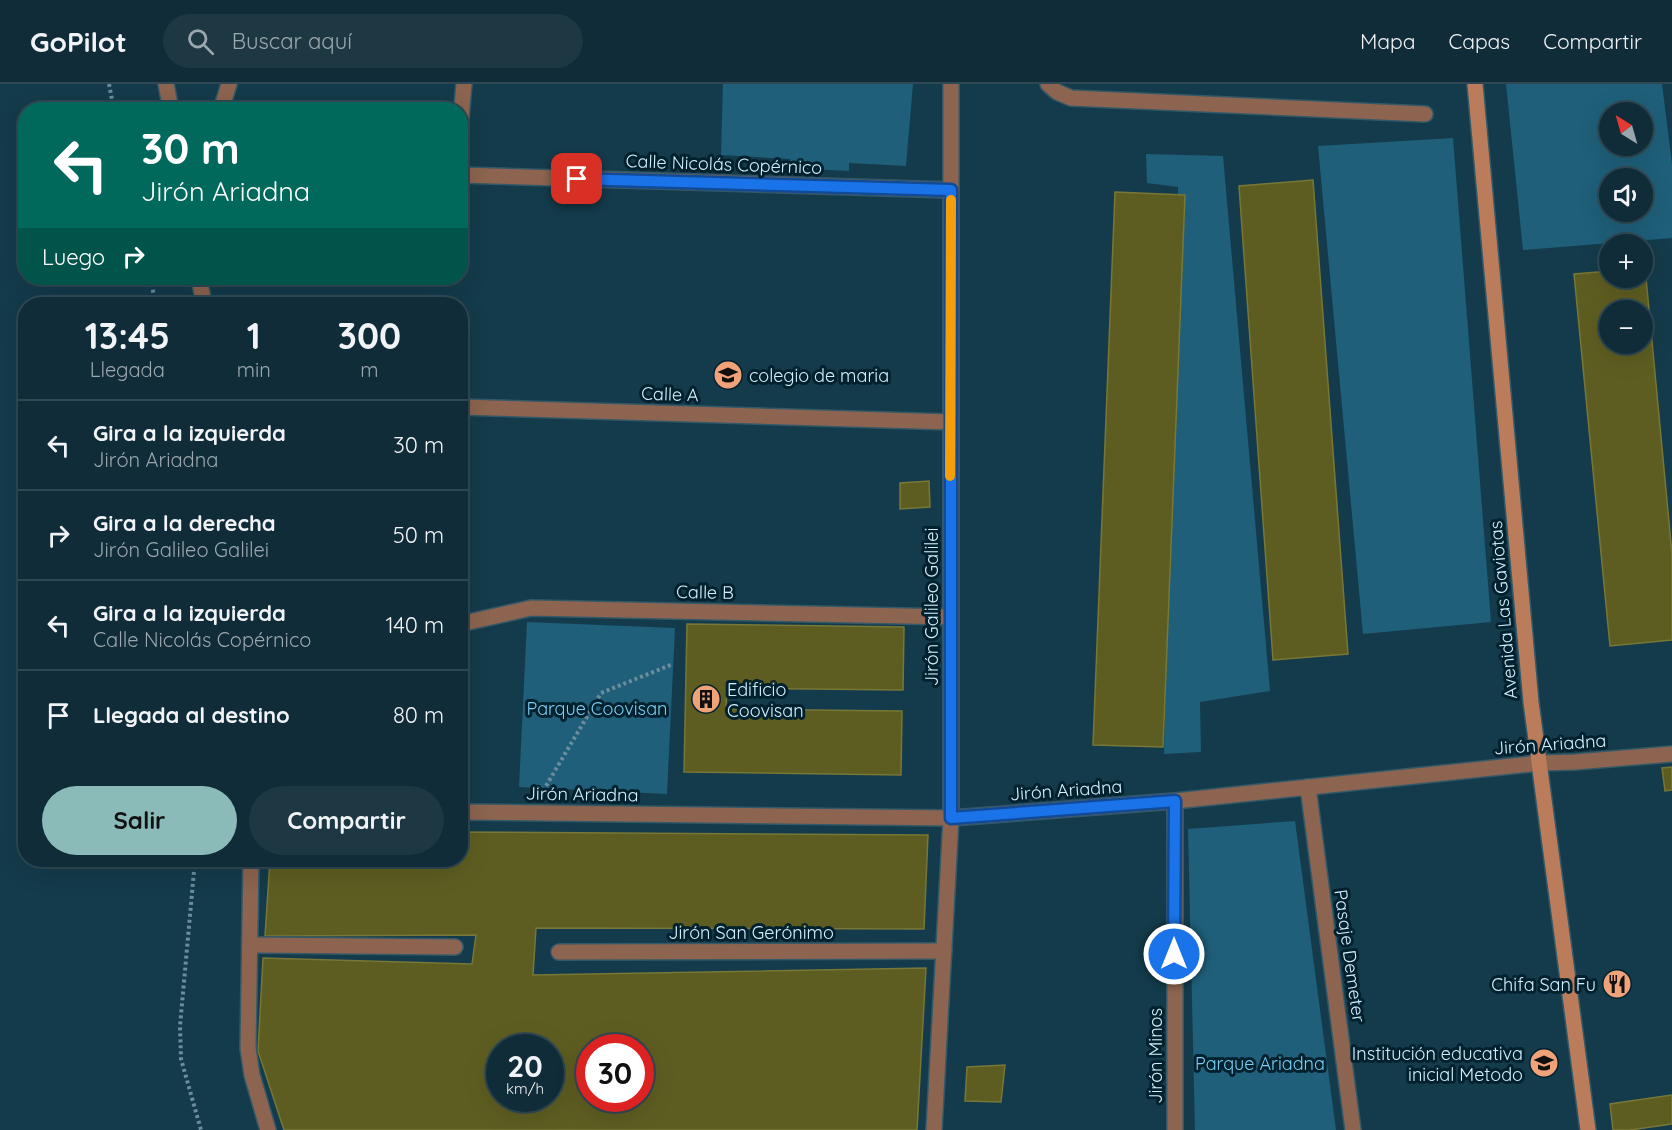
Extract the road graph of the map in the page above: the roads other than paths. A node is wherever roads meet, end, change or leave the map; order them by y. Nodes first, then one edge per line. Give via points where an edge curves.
1 (166, 84) edge
2 (229, 84) edge
3 (464, 84) edge
4 (951, 84) edge
5 (1048, 84) edge
6 (1475, 84) edge
7 (169, 102) edge
8 (223, 102) edge
9 (462, 102) edge
10 (1425, 114) dead end
11 (468, 175) edge
12 (951, 190) junction
13 (468, 406) edge
14 (950, 422) junction
15 (951, 617) junction
16 (468, 622) edge
17 (1672, 754) edge
18 (1540, 763) junction
19 (1308, 787) junction
20 (1175, 801) junction
21 (468, 812) edge
22 (951, 818) junction
23 (250, 867) edge
24 (250, 945) junction
25 (455, 947) dead end
26 (944, 951) junction
27 (559, 952) dead end
28 (268, 1130) edge
29 (934, 1130) edge
30 (1175, 1130) edge
31 (1353, 1130) edge
32 (1588, 1130) edge

1 - 7 street
2 - 8 street
3 - 9 street
4 - 12 street, Jirón Galileo Galilei
5 - 10 street via 1071,98
6 - 18 street, Avenida Las Gaviotas via 1531,702
11 - 12 street, Calle Nicolás Copérnico
12 - 14 street, Jirón Galileo Galilei
13 - 14 street, Calle A
14 - 15 street, Jirón Galileo Galilei
15 - 16 street, Calle B via 531,608
15 - 22 street, Jirón Galileo Galilei
17 - 18 street, Jirón Ariadna
18 - 19 street, Jirón Ariadna
18 - 32 street, Avenida Las Gaviotas
19 - 20 street, Jirón Ariadna
19 - 31 street, Pasaje Demeter
20 - 22 street, Jirón Ariadna
20 - 30 street, Jirón Minos
21 - 22 street, Jirón Ariadna
22 - 26 street, Jirón Galileo Galilei
23 - 24 street
24 - 25 street
24 - 28 street via 248,1048
26 - 27 street, Jirón San Gerónimo
26 - 29 street, Jirón Galileo Galilei

